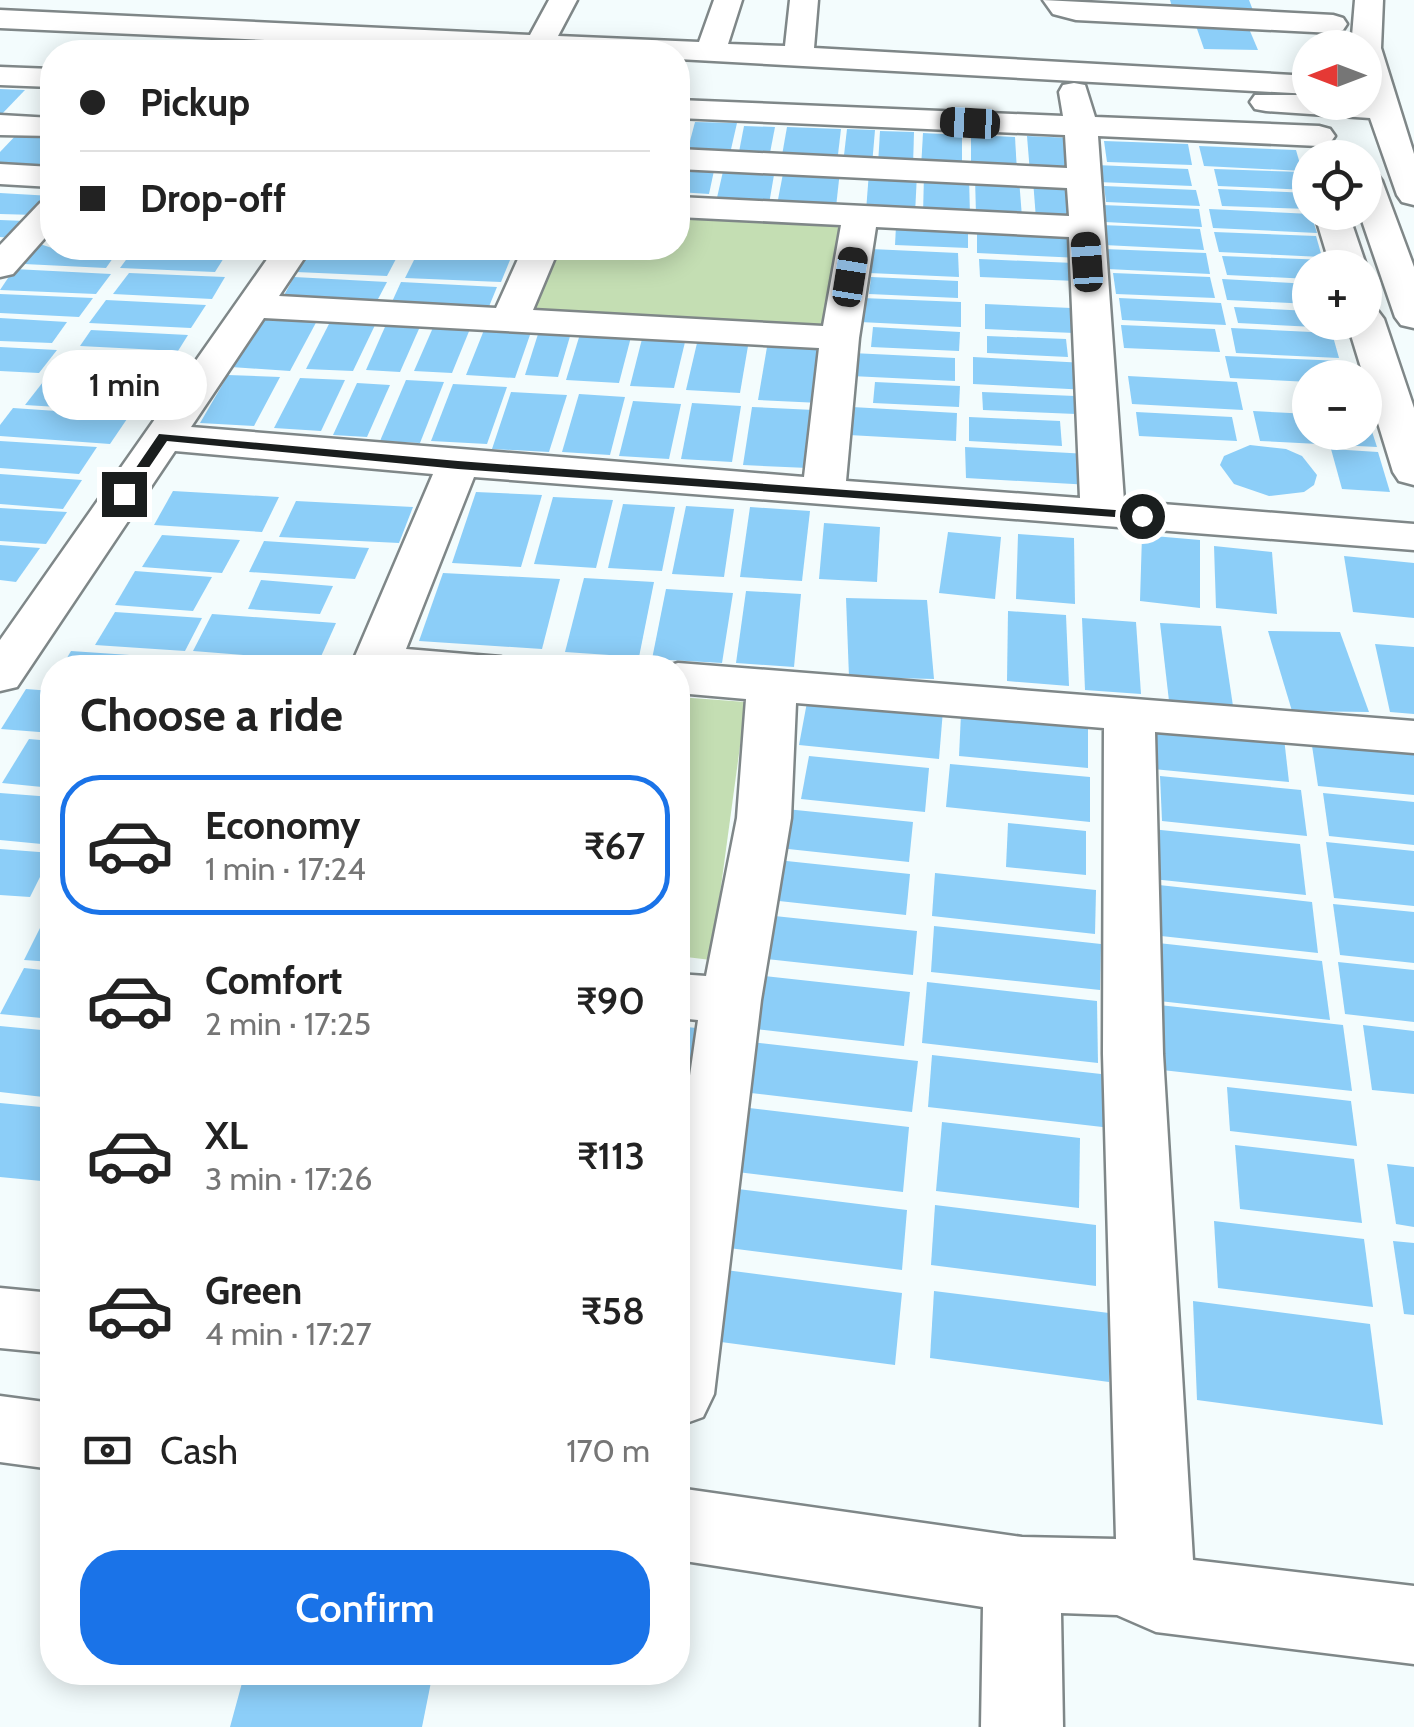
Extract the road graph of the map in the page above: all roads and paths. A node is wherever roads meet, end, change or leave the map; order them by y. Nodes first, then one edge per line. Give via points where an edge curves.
1 (564, 0) edge
2 (728, 0) edge
3 (804, 0) edge
4 (1056, 0) edge
5 (1370, 0) edge
6 (0, 19) edge
7 (1333, 24) edge
8 (1368, 30) edge
9 (0, 38) edge
10 (453, 40) edge
11 (541, 40) edge
12 (40, 43) edge
13 (1382, 48) edge
14 (1398, 49) dead end
15 (690, 51) edge
16 (710, 52) junction
17 (798, 56) junction
18 (690, 73) edge
19 (0, 76) edge
20 (40, 77) edge
21 (1292, 84) edge
22 (1074, 90) junction
23 (690, 110) edge
24 (1292, 111) edge
25 (1353, 120) edge
26 (1360, 120) edge
27 (0, 124) edge
28 (40, 126) edge
29 (1080, 128) junction
30 (1321, 140) edge
31 (1292, 146) edge
32 (690, 160) edge
33 (0, 174) edge
34 (40, 176) edge
35 (1082, 179) junction
36 (1414, 195) edge
37 (690, 208) edge
38 (860, 216) junction
39 (40, 223) edge
40 (1084, 227) junction
41 (1382, 228) edge
42 (285, 260) edge
43 (536, 260) edge
44 (0, 266) edge
45 (253, 306) junction
46 (1414, 317) edge
47 (510, 320) junction
48 (840, 338) junction
49 (1372, 340) edge
50 (164, 437) junction
51 (458, 465) junction
52 (1414, 472) edge
53 (824, 489) junction
54 (1103, 512) junction
55 (1414, 538) edge
56 (9, 650) edge
57 (379, 655) edge
58 (690, 679) edge
59 (772, 683) junction
60 (1129, 714) junction
61 (1414, 736) edge
62 (704, 998) edge
63 (690, 1211) edge
64 (0, 1318) edge
65 (40, 1322) edge
66 (0, 1428) edge
67 (40, 1434) edge
68 (690, 1526) edge
69 (1022, 1575) junction
70 (1156, 1594) junction
71 (1414, 1625) edge
72 (1022, 1727) edge

1 - 11 street
2 - 16 street
3 - 17 street
4 - 7 street via 1076,11
5 - 8 street
6 - 10 street
9 - 12 street
13 - 14 street
15 - 16 street
16 - 17 street
17 - 21 street
18 - 22 street
19 - 20 street
22 - 24 street
22 - 29 street
23 - 29 street
25 - 30 street
26 - 36 street
27 - 28 street
29 - 31 street
29 - 35 street
32 - 35 street
33 - 34 street
35 - 40 street
37 - 38 street
38 - 40 street
38 - 48 street
39 - 44 street
40 - 54 street
41 - 46 street
42 - 45 street
43 - 47 street
45 - 47 street
45 - 50 street
47 - 48 street
48 - 53 street
49 - 52 street
50 - 51 street
50 - 56 street
51 - 53 street
51 - 57 street
53 - 54 street
54 - 55 street
58 - 59 street
59 - 60 street
59 - 62 street via 764,818
60 - 61 street
60 - 70 street via 1133,1054
62 - 63 street
64 - 65 street
66 - 67 street
68 - 69 street
69 - 70 street via 1125,1577
69 - 72 street
70 - 71 street

